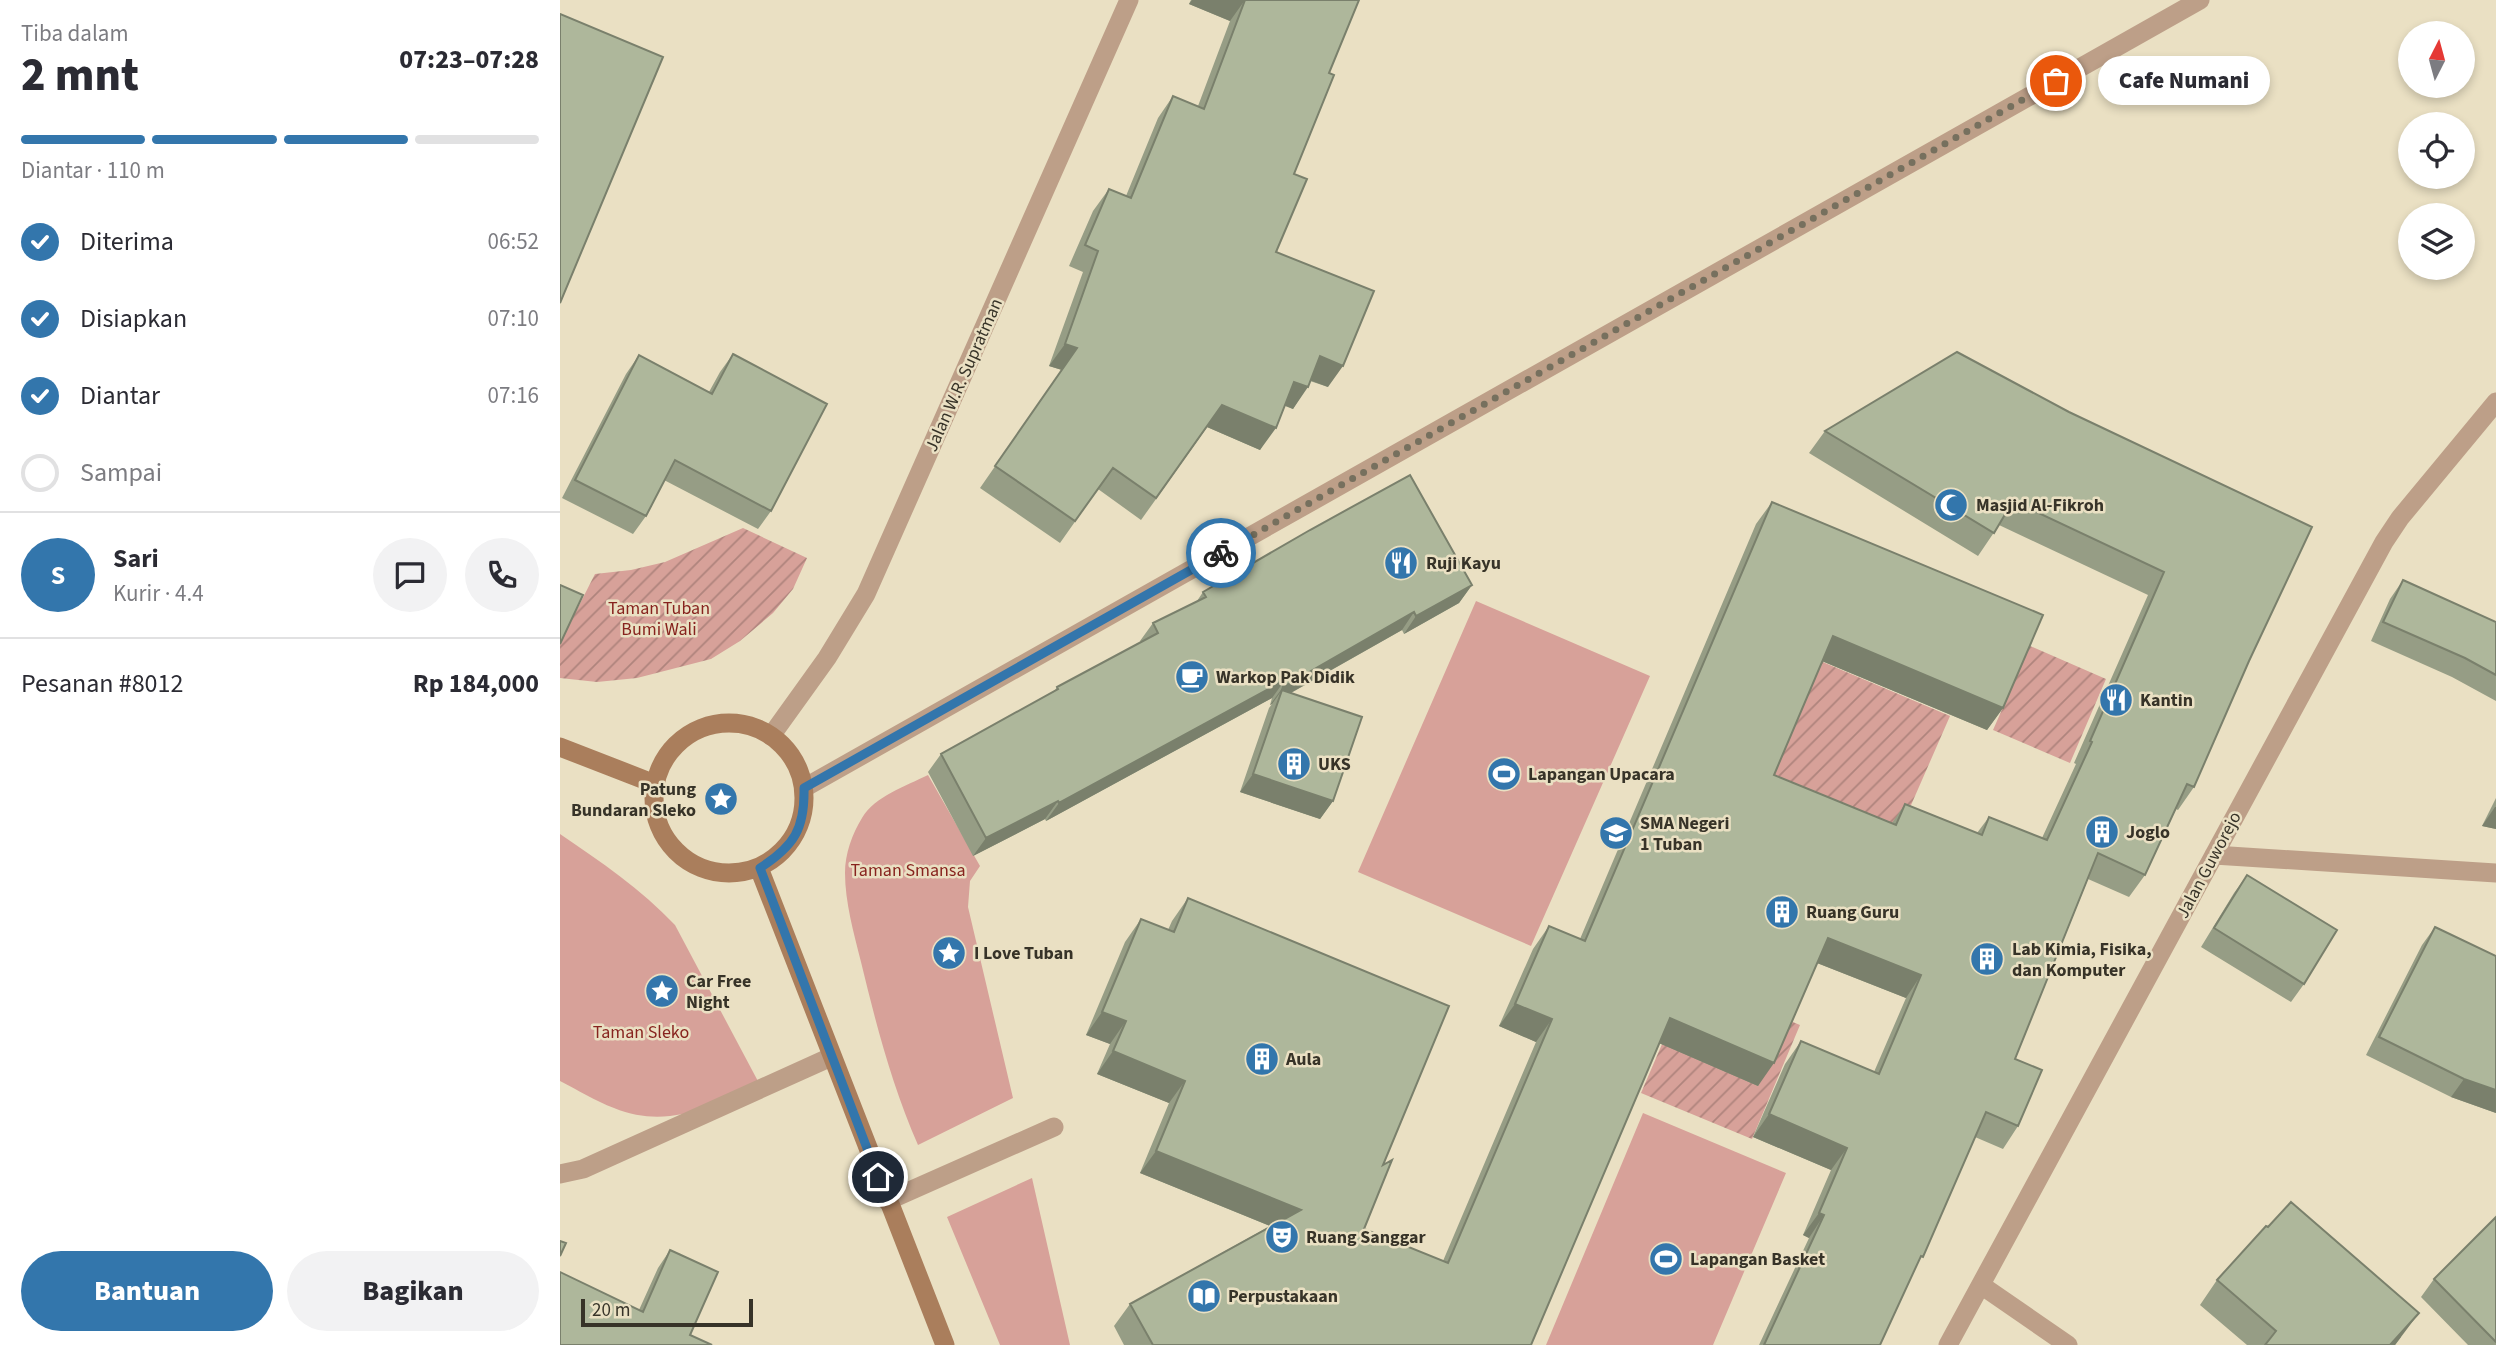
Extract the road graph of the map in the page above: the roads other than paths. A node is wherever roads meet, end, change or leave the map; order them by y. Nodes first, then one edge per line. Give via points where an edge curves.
1 (1129, 0) edge
2 (2200, 0) edge
3 (2496, 402) edge
4 (771, 736) junction
5 (560, 747) edge
6 (654, 783) junction
7 (804, 788) junction
8 (2214, 855) junction
9 (760, 868) junction
10 (2496, 873) edge
11 (831, 1057) junction
12 (1055, 1127) dead end
13 (560, 1174) edge
14 (887, 1201) junction
15 (1980, 1286) junction
16 (945, 1345) edge
17 (1948, 1345) edge
18 (2068, 1345) edge

1 - 4 street, Jalan W.R. Supratman via 866,594
2 - 7 street
3 - 8 street, Jalan Guworejo via 2384,542
4 - 6 main road via 736,724 700,728 679,741 663,761
4 - 7 main road via 799,767
5 - 6 main road
6 - 9 main road via 653,807 659,829 691,864 713,873
7 - 9 main road via 804,813 795,836 780,855
8 - 10 street
8 - 15 street, Jalan Guworejo
9 - 11 main road
11 - 13 street via 583,1169
11 - 14 main road
12 - 14 street
14 - 16 main road
15 - 17 street, Jalan Guworejo
15 - 18 street

